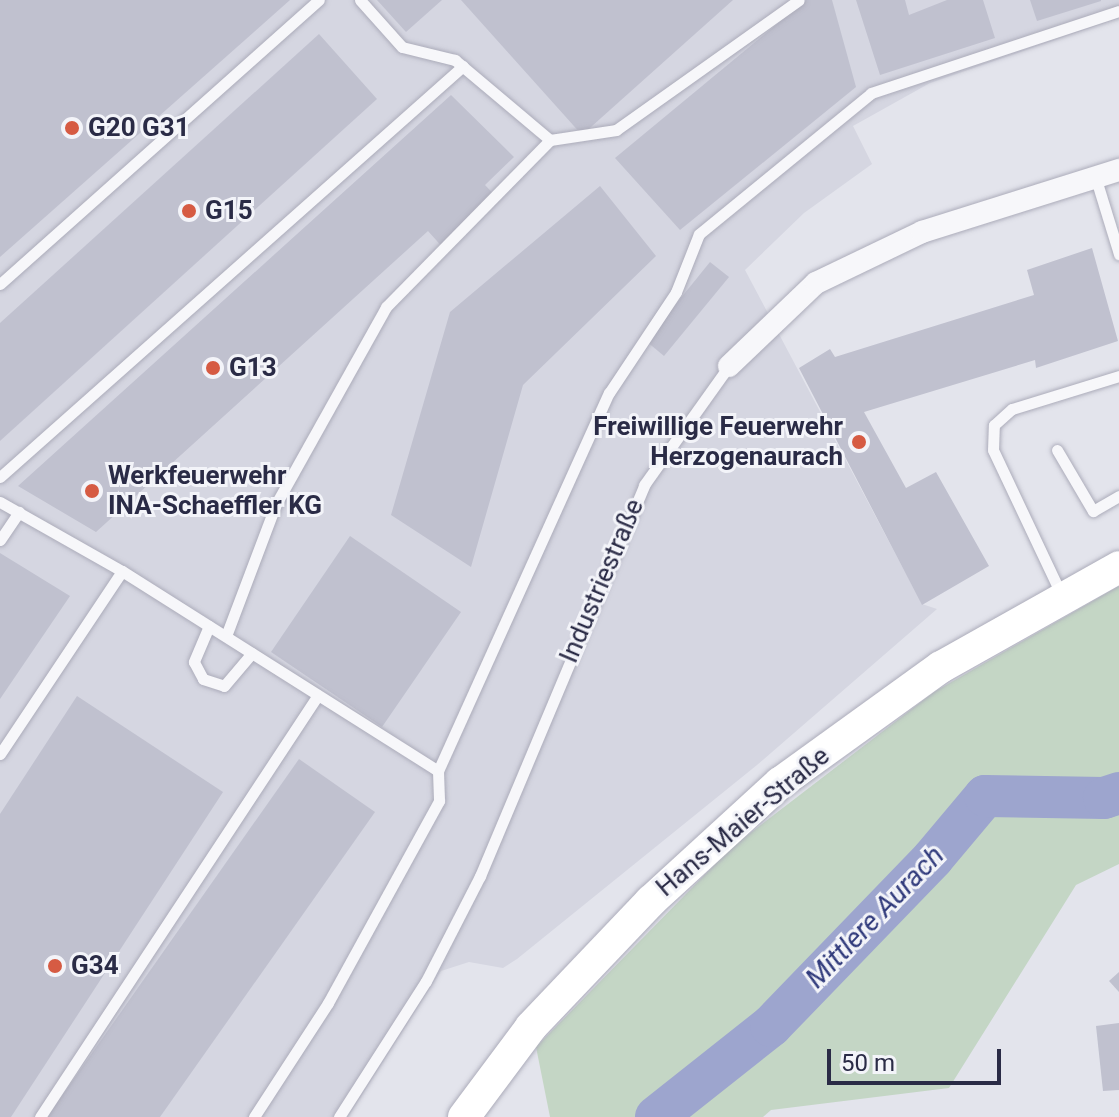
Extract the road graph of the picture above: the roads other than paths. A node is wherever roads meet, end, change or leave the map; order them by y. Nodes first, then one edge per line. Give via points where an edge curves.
1 (319, 0) edge
2 (360, 0) edge
3 (799, 0) edge
4 (1119, 11) edge
5 (463, 66) junction
6 (550, 140) junction
7 (1119, 170) edge
8 (1095, 176) junction
9 (1119, 254) edge
10 (0, 284) edge
11 (729, 366) joint
12 (1119, 376) edge
13 (1057, 450) dead end
14 (0, 477) edge
15 (1119, 496) edge
16 (0, 502) edge
17 (19, 512) junction
18 (0, 540) edge
19 (1119, 567) edge
20 (122, 571) junction
21 (1063, 599) junction
22 (209, 626) junction
23 (226, 636) junction
24 (252, 653) junction
25 (318, 695) junction
26 (0, 754) edge
27 (438, 771) junction
28 (40, 1117) edge
29 (254, 1117) edge
30 (339, 1117) edge
31 (464, 1117) edge

1 - 10 lane
2 - 5 lane via 402,47
3 - 6 lane via 616,130
4 - 27 lane via 871,93 699,234 676,292 609,393
5 - 6 lane
5 - 14 lane
6 - 23 lane via 386,307 276,504
7 - 8 street, Industriestraße
8 - 9 lane
8 - 11 street, Industriestraße via 922,232 816,283
11 - 30 lane, Industriestraße via 644,485 480,876 426,981
12 - 21 lane via 1012,409 994,425 993,450
13 - 15 lane via 1093,511
16 - 17 lane
17 - 18 lane
17 - 20 lane
19 - 21 street, Hans-Maier-Straße
20 - 22 lane
20 - 26 lane
21 - 31 street, Hans-Maier-Straße via 941,667 780,783 651,901 531,1027
22 - 23 lane
22 - 24 lane via 194,662 203,679 224,686
23 - 24 lane
24 - 25 lane
25 - 27 lane
25 - 28 lane
27 - 29 lane via 439,801 328,1003

